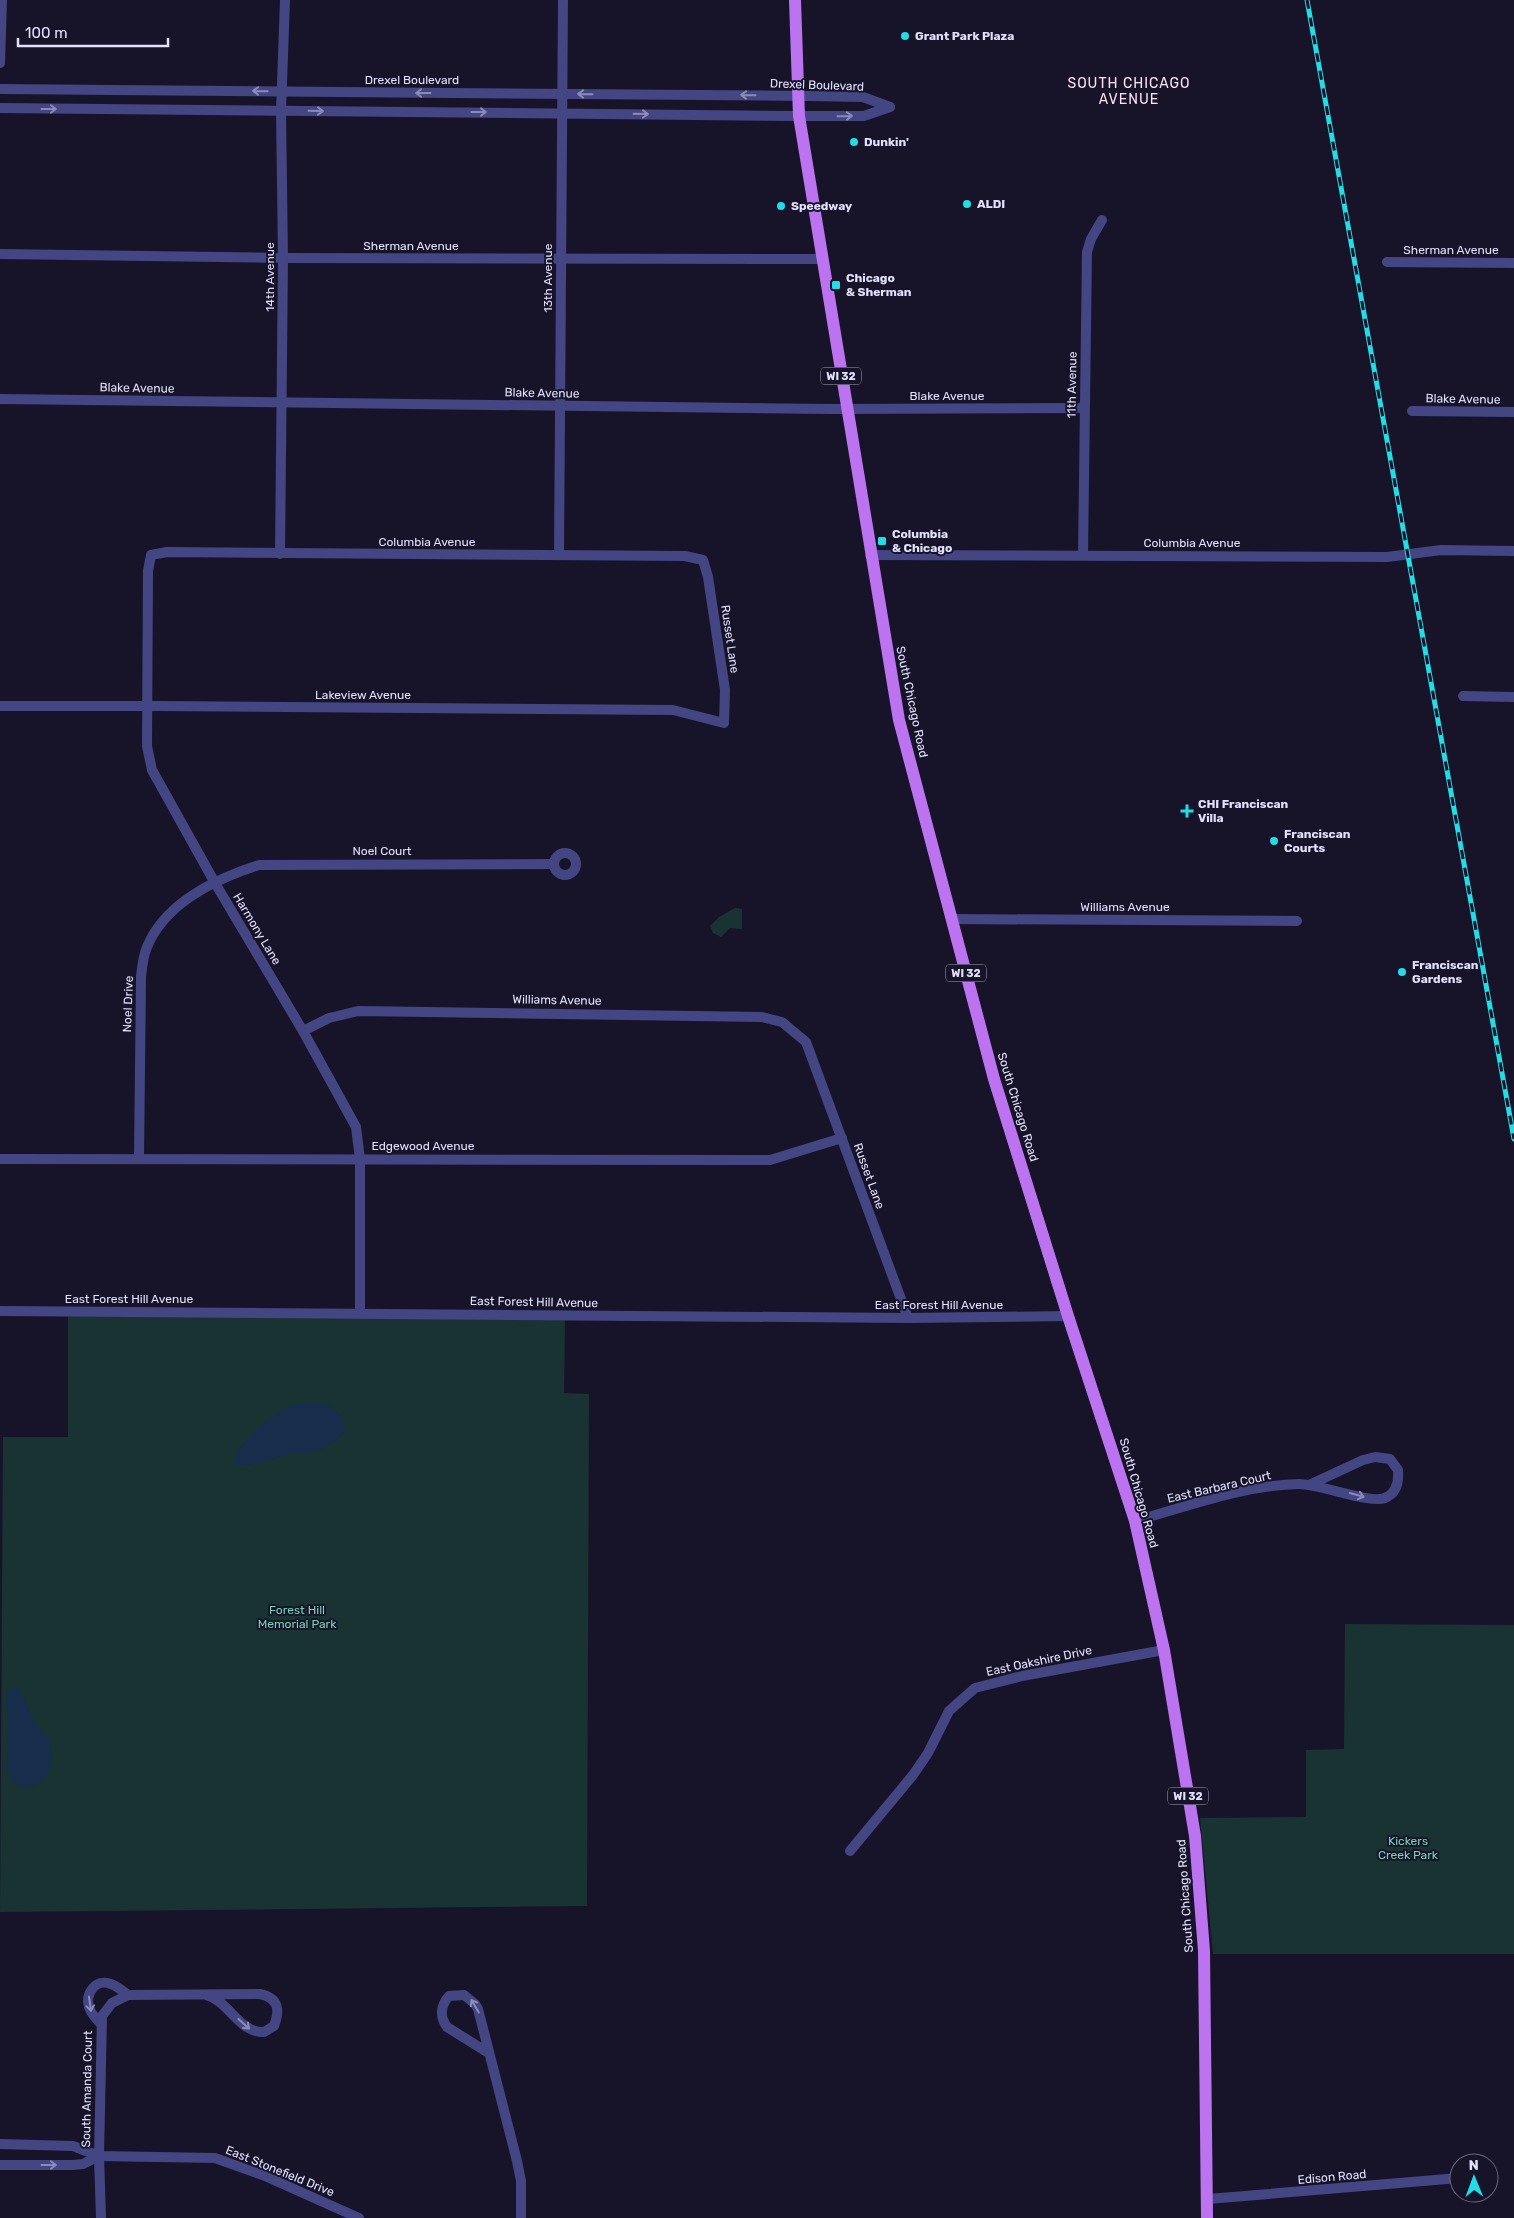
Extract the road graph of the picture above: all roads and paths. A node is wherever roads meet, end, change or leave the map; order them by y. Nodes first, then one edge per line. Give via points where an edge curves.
1 (2, 0) edge
2 (285, 0) edge
3 (563, 0) edge
4 (795, 0) edge
5 (0, 63) edge
6 (0, 89) edge
7 (282, 92) junction
8 (561, 94) junction
9 (797, 96) junction
10 (0, 108) edge
11 (281, 111) junction
12 (561, 113) junction
13 (799, 116) junction
14 (1102, 220) dead end
15 (0, 254) edge
16 (283, 258) junction
17 (822, 258) junction
18 (561, 259) junction
19 (1387, 262) dead end
20 (1514, 263) edge
21 (0, 399) edge
22 (282, 402) junction
23 (561, 406) junction
24 (1084, 408) junction
25 (847, 409) junction
26 (1412, 410) dead end
27 (1514, 412) edge
28 (1514, 551) edge
29 (280, 554) junction
30 (870, 554) junction
31 (559, 555) junction
32 (1083, 555) junction
33 (152, 556) joint
34 (703, 560) joint
35 (1463, 696) dead end
36 (1514, 697) edge
37 (0, 706) edge
38 (147, 706) junction
39 (724, 723) joint
40 (554, 864) dead end
41 (215, 883) junction
42 (952, 919) junction
43 (1297, 921) dead end
44 (303, 1030) junction
45 (806, 1042) joint
46 (842, 1138) junction
47 (139, 1158) junction
48 (0, 1159) edge
49 (360, 1159) junction
50 (0, 1311) edge
51 (360, 1313) junction
52 (1068, 1316) junction
53 (908, 1318) junction
54 (1309, 1485) junction
55 (1135, 1521) junction
56 (1164, 1650) junction
57 (850, 1851) dead end
58 (128, 1995) junction
59 (206, 1995) junction
60 (101, 2024) junction
61 (488, 2052) junction
62 (0, 2144) edge
63 (99, 2156) junction
64 (0, 2164) edge
65 (1449, 2179) edge
66 (1208, 2200) junction
67 (101, 2218) edge
68 (359, 2218) edge
69 (521, 2218) edge
70 (1207, 2218) edge

1 - 5 street
2 - 7 street, 14th Avenue
3 - 8 street, 13th Avenue
4 - 9 main road, South Chicago Road / WI 32
7 -> 6 street, Drexel Boulevard
8 -> 7 street, Drexel Boulevard
7 - 11 street, 14th Avenue
9 -> 8 street, Drexel Boulevard
8 - 12 street, 13th Avenue
9 - 13 main road, South Chicago Road / WI 32
13 -> 9 street, Drexel Boulevard via 864,116 890,107 863,97
10 -> 11 street, Drexel Boulevard
11 -> 12 street, Drexel Boulevard
11 - 16 street, 14th Avenue
12 -> 13 street, Drexel Boulevard
12 - 18 street, 13th Avenue
13 - 17 main road, South Chicago Road / WI 32
14 - 24 street, 11th Avenue via 1087,252
15 - 16 street, Sherman Avenue
16 - 18 street, Sherman Avenue
16 - 22 street, 14th Avenue
17 - 18 street, Sherman Avenue
17 - 25 main road, South Chicago Road / WI 32
18 - 23 street, 13th Avenue
19 - 20 street, Sherman Avenue
21 - 22 street, Blake Avenue
22 - 23 street, Blake Avenue
22 - 29 street, 14th Avenue
23 - 25 street, Blake Avenue
23 - 31 street, 13th Avenue
24 - 25 street, Blake Avenue
24 - 32 street, 11th Avenue
25 - 30 main road, South Chicago Road / WI 32
26 - 27 street, Blake Avenue
28 - 32 street, Columbia Avenue via 1442,550 1387,557
29 - 31 street, Columbia Avenue
29 - 33 street, Columbia Avenue via 168,552
30 - 32 street, Columbia Avenue
30 - 42 main road, South Chicago Road / WI 32 via 899,720
31 - 34 street, Columbia Avenue via 685,556
33 - 38 street, Harmony Lane via 148,571
34 - 39 street, Russet Lane via 725,690
35 - 36 street
37 - 38 street, Lakeview Avenue
38 - 39 street, Lakeview Avenue via 673,710
38 - 41 street, Harmony Lane via 147,746 152,770
40 - 41 street, Noel Court via 277,863 236,872
41 - 44 street, Harmony Lane
41 - 47 street, Noel Drive via 184,900 159,924 146,948 140,977
42 - 43 street, Williams Avenue
42 - 52 main road, South Chicago Road / WI 32 via 994,1078
44 - 45 street, Williams Avenue via 328,1018 358,1011 603,1013 762,1017 782,1022
44 - 49 street, Harmony Lane via 356,1127
45 - 46 street, Russet Lane
46 - 49 street, Edgewood Avenue via 770,1160
46 - 53 street, Russet Lane
47 - 48 street, Edgewood Avenue
47 - 49 street, Edgewood Avenue
49 - 51 street, Harmony Lane
50 - 51 street, East Forest Hill Avenue
51 - 53 street, East Forest Hill Avenue
52 - 53 street, East Forest Hill Avenue
52 - 55 main road, South Chicago Road / WI 32
54 -> 54 street, East Barbara Court via 1379,1500 1397,1486 1398,1470 1390,1459 1375,1457
54 - 55 street, East Barbara Court via 1253,1490
55 - 56 main road, South Chicago Road / WI 32
56 - 57 street, East Oakshire Drive via 1031,1674 975,1688 949,1711 913,1775
56 - 66 main road, South Chicago Road / WI 32 via 1195,1836 1204,1951
58 - 59 street, South Amanda Court
58 - 60 street, South Amanda Court via 112,2003 102,2016
58 -> 60 street, South Amanda Court via 109,1983 92,1988 89,2008
59 -> 59 street, South Amanda Court via 216,1998 251,2030 264,2032 274,2026 278,2007 267,1996
60 - 63 street, South Amanda Court
61 -> 61 street via 475,2004 464,1995 449,1996 442,2007 443,2022
61 - 69 street via 521,2181
62 - 63 street, East Stonefield Drive via 73,2146
64 -> 63 street, East Stonefield Drive via 74,2165
63 - 67 street, South Amanda Court
63 - 68 street, East Stonefield Drive via 215,2158 265,2176
65 - 66 street, Edison Road
66 - 70 main road, South Chicago Road / WI 32

